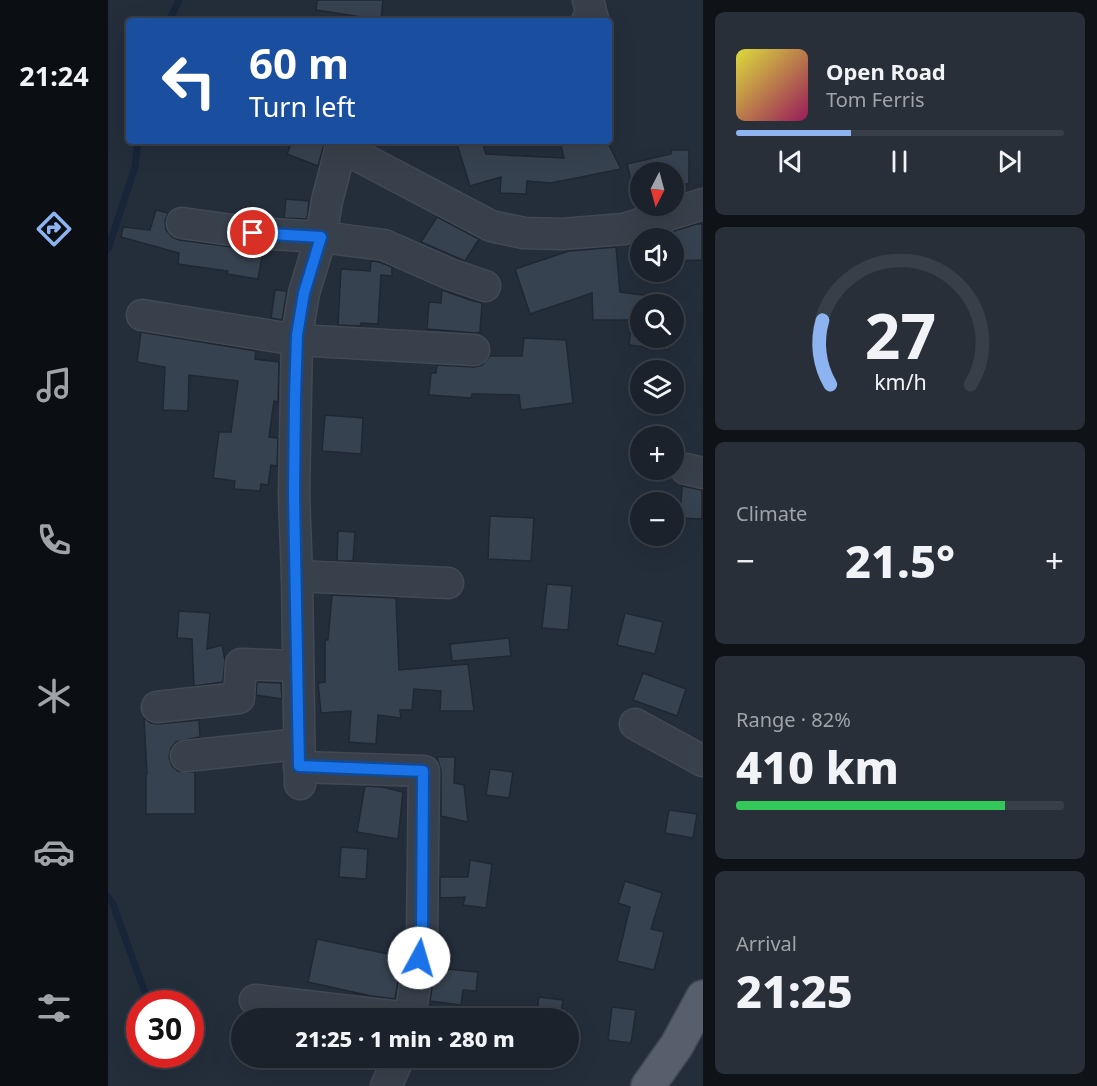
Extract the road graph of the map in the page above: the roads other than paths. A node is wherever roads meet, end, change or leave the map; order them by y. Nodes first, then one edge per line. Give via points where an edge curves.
1 (588, 0) edge
2 (593, 18) edge
3 (341, 144) edge
4 (702, 204) edge
5 (182, 223) dead end
6 (321, 237) junction
7 (485, 286) dead end
8 (142, 315) dead end
9 (297, 340) junction
10 (474, 350) dead end
11 (297, 576) junction
12 (448, 583) dead end
13 (298, 666) junction
14 (157, 707) dead end
15 (634, 724) dead end
16 (186, 756) dead end
17 (702, 761) edge
18 (299, 765) junction
19 (702, 996) edge
20 (255, 1000) dead end
21 (323, 1008) edge
22 (411, 1008) edge
23 (394, 1068) edge
24 (386, 1086) edge
25 (648, 1086) edge

1 - 2 street
3 - 4 street via 491,226 524,233 624,229
3 - 6 street
5 - 6 street
6 - 7 street via 384,245
6 - 9 street via 304,293
8 - 9 street
9 - 10 street
9 - 11 street
11 - 12 street
11 - 13 street
13 - 14 street via 241,664 239,699
13 - 18 street
15 - 17 street
16 - 18 street
18 - 22 street via 423,771 422,937
19 - 25 main road via 677,1045
20 - 21 street
23 - 24 street

